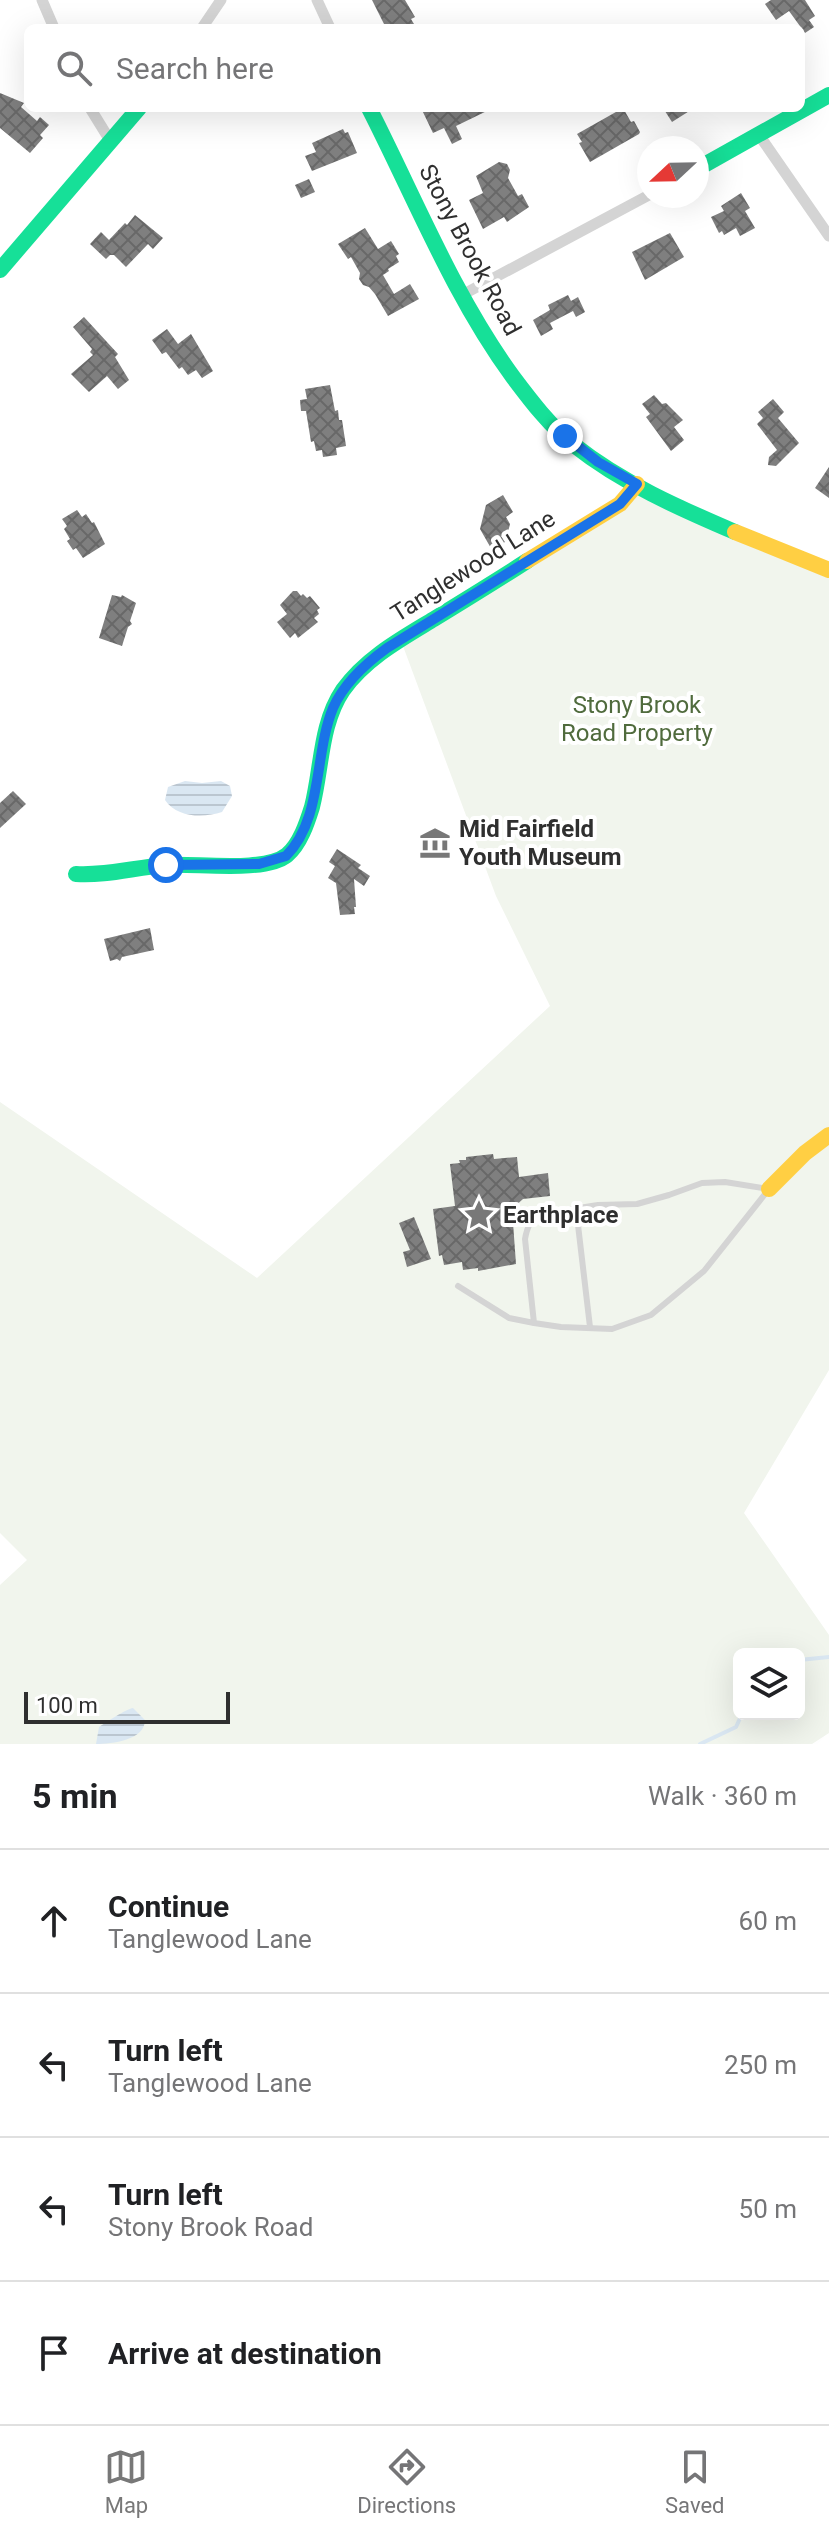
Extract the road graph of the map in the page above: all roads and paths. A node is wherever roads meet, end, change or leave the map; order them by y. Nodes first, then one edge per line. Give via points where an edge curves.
1 (42, 0) edge
2 (221, 0) edge
3 (317, 0) edge
4 (52, 24) edge
5 (205, 24) edge
6 (328, 24) edge
7 (829, 95) edge
8 (805, 109) edge
9 (92, 112) edge
10 (136, 112) edge
11 (371, 112) edge
12 (799, 112) edge
13 (759, 135) junction
14 (111, 142) junction
15 (709, 162) edge
16 (637, 201) edge
17 (829, 236) edge
18 (0, 270) edge
19 (462, 295) junction
20 (637, 484) junction
21 (829, 570) edge
22 (76, 874) dead end
23 (829, 1135) edge
24 (769, 1189) junction
25 (576, 1208) junction
26 (458, 1286) dead end
27 (534, 1323) junction
28 (590, 1327) junction

1 - 4 street
2 - 5 street
3 - 6 street
7 - 8 street
9 - 14 street
10 - 14 street
11 - 19 street, Stony Brook Road
12 - 13 street
13 - 15 street
13 - 17 street
14 - 18 street
16 - 19 street
19 - 20 street, Stony Brook Road via 507,367 550,421 598,462
20 - 21 street, Stony Brook Road
20 - 22 street, Tanglewood Lane via 620,504 387,648 353,678 332,710 309,814 286,856 259,864 166,865 105,876
23 - 24 street
24 - 25 lane via 702,1183 637,1204
24 - 28 lane via 704,1271 651,1315 612,1329
25 - 27 lane via 541,1214 527,1228
25 - 28 lane
26 - 27 lane via 509,1318
27 - 28 lane

